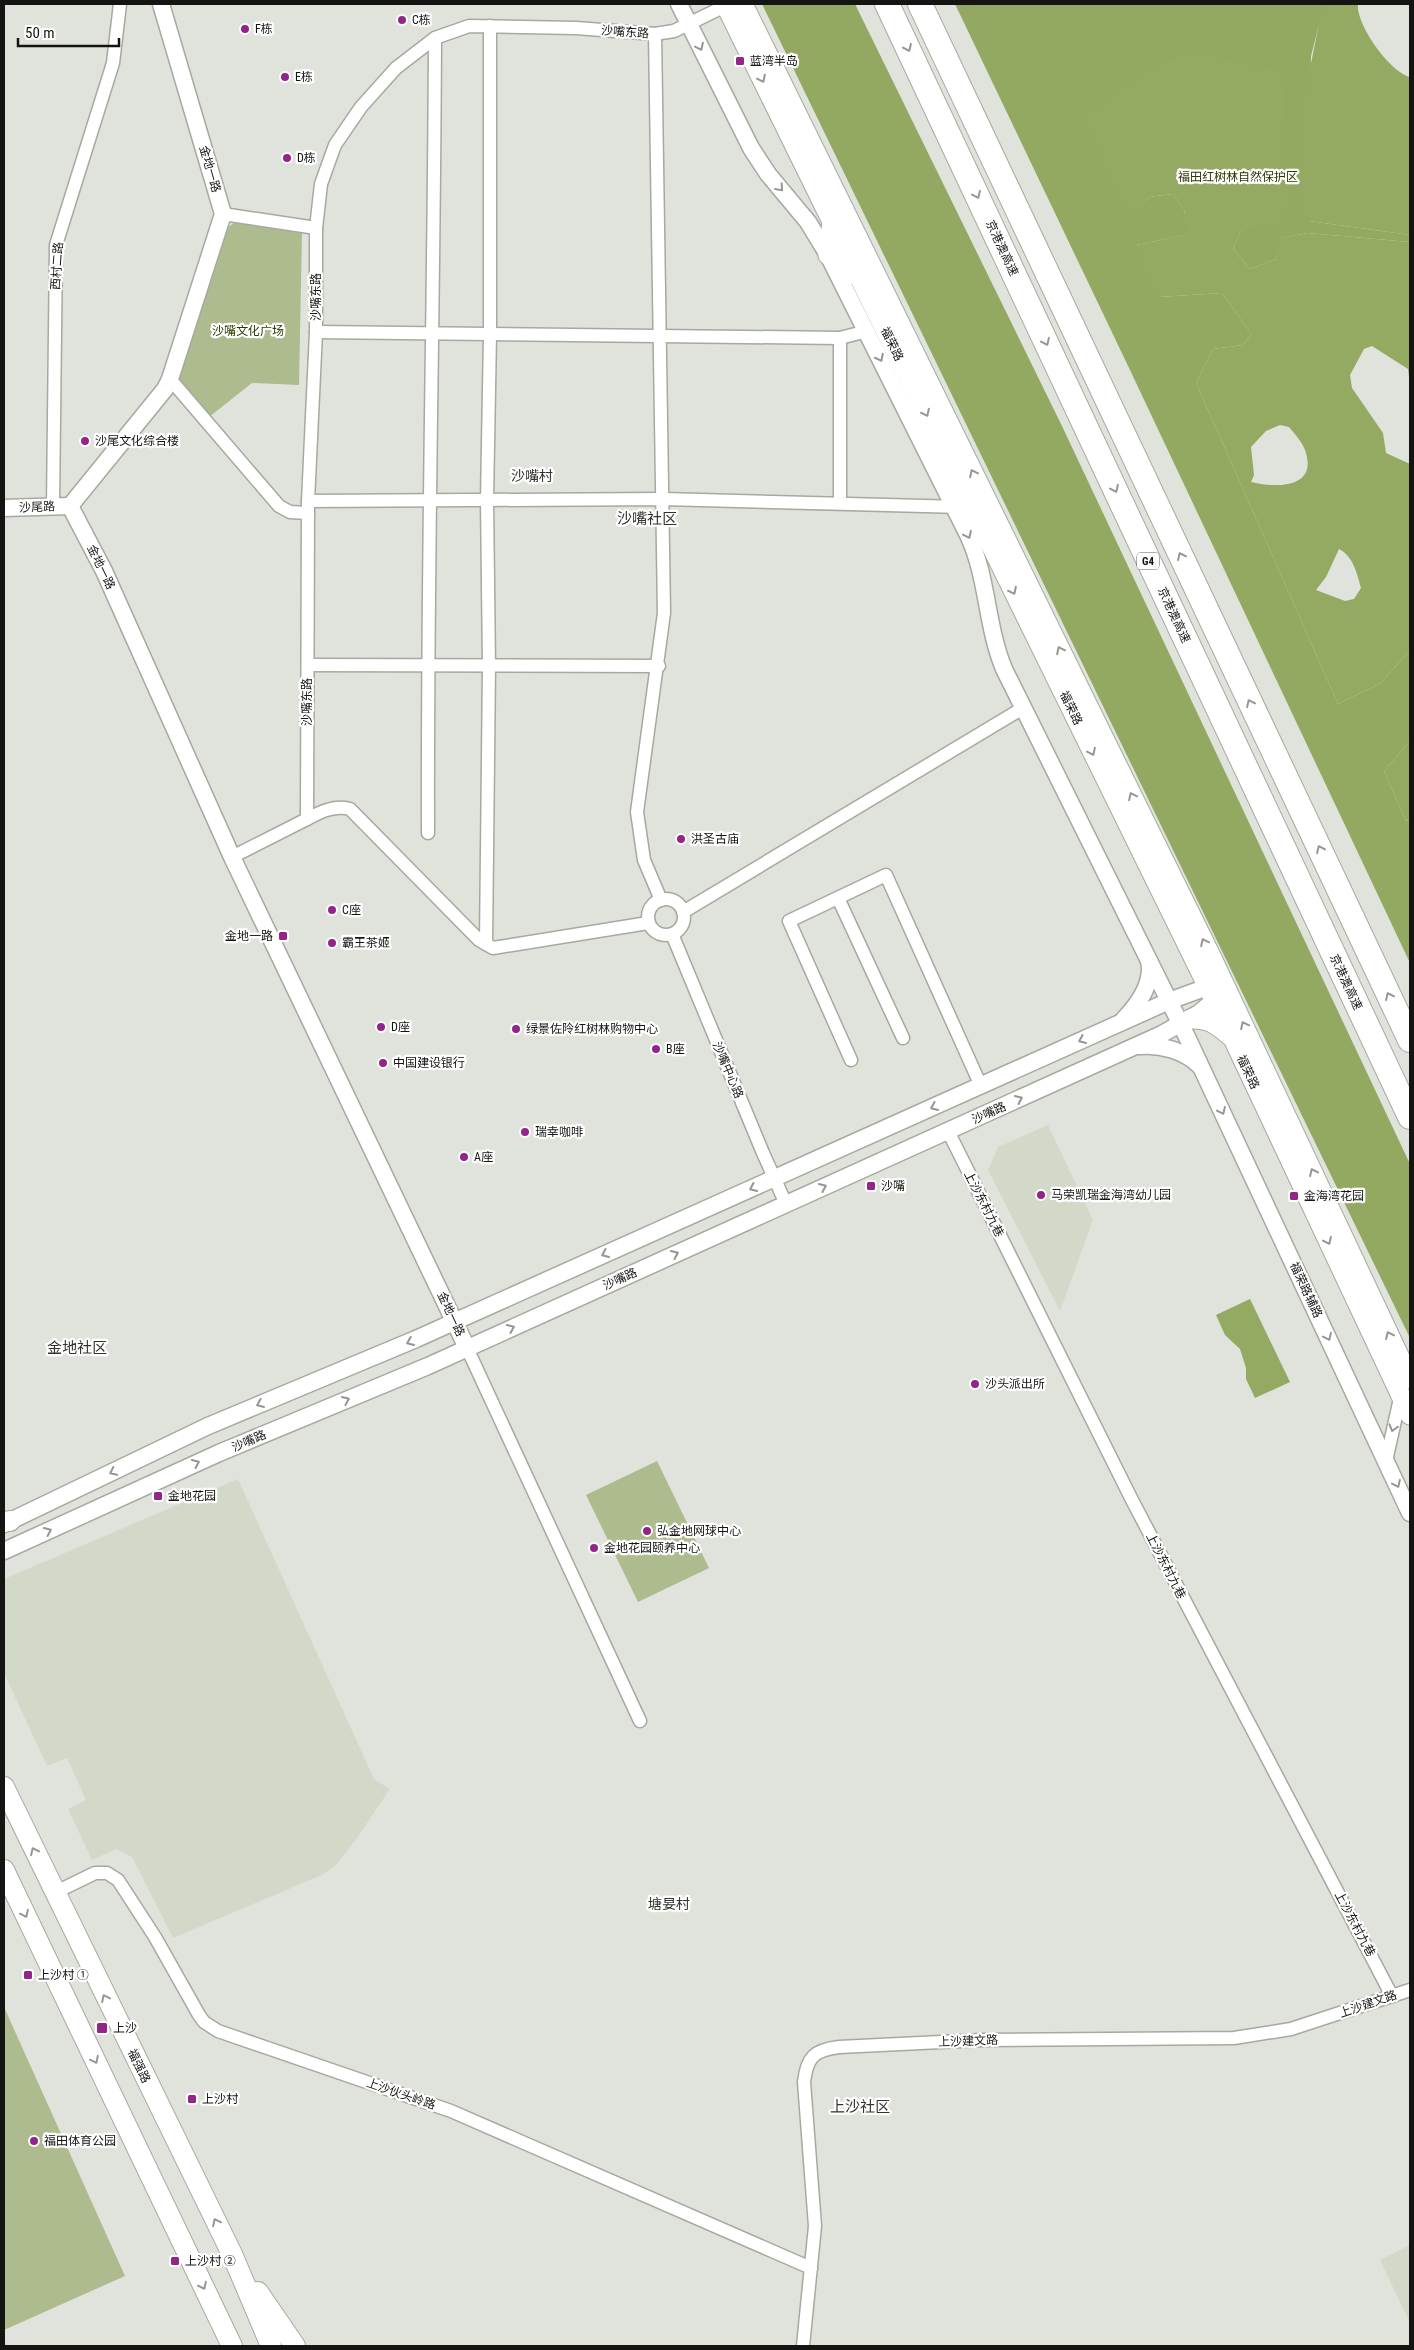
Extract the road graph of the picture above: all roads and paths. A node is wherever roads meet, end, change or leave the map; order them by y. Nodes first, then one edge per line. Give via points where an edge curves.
1 (120, 4) edge
2 (161, 4) edge
3 (679, 4) edge
4 (731, 4) edge
5 (887, 4) edge
6 (920, 4) edge
7 (689, 24) junction
8 (490, 26) junction
9 (655, 34) junction
10 (436, 38) junction
11 (223, 214) junction
12 (832, 222) junction
13 (316, 228) junction
14 (828, 255) junction
15 (860, 279) junction
16 (867, 331) junction
17 (316, 332) junction
18 (433, 334) junction
19 (490, 334) junction
20 (659, 336) junction
21 (840, 338) junction
22 (170, 380) junction
23 (664, 499) junction
24 (429, 500) junction
25 (487, 500) junction
26 (840, 504) junction
27 (53, 506) junction
28 (70, 506) junction
29 (308, 507) junction
30 (963, 507) junction
31 (4, 508) edge
32 (308, 666) junction
33 (427, 666) junction
34 (489, 666) junction
35 (659, 666) junction
36 (1023, 708) junction
37 (307, 819) junction
38 (428, 833) dead end
39 (232, 857) junction
40 (838, 898) junction
41 (660, 900) junction
42 (683, 912) junction
43 (648, 923) junction
44 (672, 934) junction
45 (486, 944) junction
46 (1148, 959) junction
47 (1218, 991) junction
48 (1169, 1001) junction
49 (1185, 1022) junction
50 (1115, 1026) junction
51 (903, 1038) dead end
52 (1233, 1038) junction
53 (1410, 1040) edge
54 (1135, 1047) junction
55 (851, 1060) dead end
56 (1201, 1067) junction
57 (981, 1086) junction
58 (1410, 1117) edge
59 (948, 1131) junction
60 (774, 1178) junction
61 (786, 1204) junction
62 (455, 1322) junction
63 (467, 1348) junction
64 (1405, 1386) edge
65 (1410, 1415) edge
66 (1386, 1461) junction
67 (1410, 1512) edge
68 (6, 1523) edge
69 (4, 1551) edge
70 (640, 1721) dead end
71 (4, 1788) edge
72 (12, 1815) edge
73 (4, 1870) edge
74 (54, 1893) junction
75 (1410, 1990) edge
76 (1392, 1996) junction
77 (232, 2254) junction
78 (811, 2268) junction
79 (232, 2346) edge
80 (271, 2346) edge
81 (295, 2346) edge
82 (803, 2346) edge

1 - 27 street, 西村二路 via 113,62 56,245
2 - 11 street, 金地一路
3 - 7 street, 福荣路辅路
4 - 7 street, 沙嘴东路
4 -> 12 main road, 福荣路
47 -> 4 main road, 福荣路
5 -> 58 highway, 京港澳高速 / G4
53 -> 6 highway, G4
7 - 9 street, 沙嘴东路
7 -> 14 street, 福荣路辅路 via 750,148 808,222
8 - 9 street, 沙嘴东路
8 - 10 street, 沙嘴东路 via 469,26
8 - 19 street
9 - 20 street
10 - 13 street, 沙嘴东路 via 396,68 361,107 335,144 321,184
10 - 18 street
11 - 13 street
11 - 22 street
12 - 14 main road
12 - 15 main road, 福荣路
13 - 17 street, 沙嘴东路
14 - 15 main road
14 - 16 street, 福荣路辅路
15 -> 30 main road, 福荣路
16 - 21 street
16 -> 30 street, 福荣路辅路
17 - 18 street
17 - 29 street, 沙嘴东路
18 - 19 street
18 - 24 street
19 - 20 street
19 - 25 street
20 - 21 street
20 - 23 street
21 - 26 street
22 - 28 street via 160,398
22 - 29 street via 279,506 290,512
23 - 25 street
23 - 26 street
23 - 35 street via 664,613
24 - 25 street
24 - 29 street
24 - 33 street
25 - 34 street
26 - 30 street
27 - 28 street, 沙尾路
27 - 31 street, 沙尾路
28 - 39 street, 金地一路 via 104,571
29 - 32 street, 沙嘴东路
30 -> 36 street, 福荣路辅路 via 979,561 999,659
30 -> 47 main road, 福荣路
32 - 33 street
32 - 37 street, 沙嘴东路
33 - 34 street
33 - 38 street
34 - 35 street
34 - 45 street
35 - 41 street via 637,812 644,860
36 - 42 street
36 - 46 street, 福荣路辅路
37 - 39 street
37 - 45 street via 333,808 350,809
39 - 62 street, 金地一路
40 - 51 street
40 - 55 street via 789,922
40 - 57 street via 886,875
41 - 42 street via 672,900
41 - 43 street via 651,906
42 - 44 street via 683,923
43 - 44 street via 655,932
43 - 45 street via 502,947
44 - 60 street, 沙嘴中心路
46 - 48 street, 福荣路辅路
46 - 50 street via 1150,972 1144,990 1132,1010
47 - 48 street
47 - 49 street, 沙嘴路
47 - 52 main road, 福荣路
64 -> 47 main road, 福荣路
48 - 49 street, 福荣路辅路
48 - 50 street
49 - 52 main road via 1202,1018
49 - 54 street, 沙嘴路
49 - 56 street, 福荣路辅路
50 -> 57 street
52 -> 64 main road, 福荣路
54 - 56 street via 1151,1045 1172,1049
59 -> 54 street, 沙嘴路
56 -> 66 street, 福荣路辅路
57 -> 60 street
61 -> 59 street, 沙嘴路
59 - 76 street, 上沙东村九巷 via 1132,1500
60 - 61 street, 沙嘴中心路
60 -> 62 street
63 -> 61 street, 沙嘴路
62 - 63 street, 金地一路
62 -> 68 street via 208,1426
69 -> 63 street, 沙嘴路 via 219,1453
63 - 70 street
64 - 65 main road, 福荣路
64 -> 66 street
66 -> 67 street, 福荣路辅路
71 - 72 main road, 福强路
74 -> 72 main road, 福强路
73 -> 79 main road
77 -> 74 main road, 福强路
74 - 78 street, 上沙伙头岭路 via 95,1873 106,1873 118,1880 155,1936 204,2022 218,2031 451,2111
75 - 76 street, 上沙建文路
76 - 78 street, 上沙建文路 via 1291,2029 1234,2038 982,2040 821,2050 809,2063 804,2082 814,2226
77 - 80 main road, 福强路
77 - 81 main road
78 - 82 street, 上沙建文路

